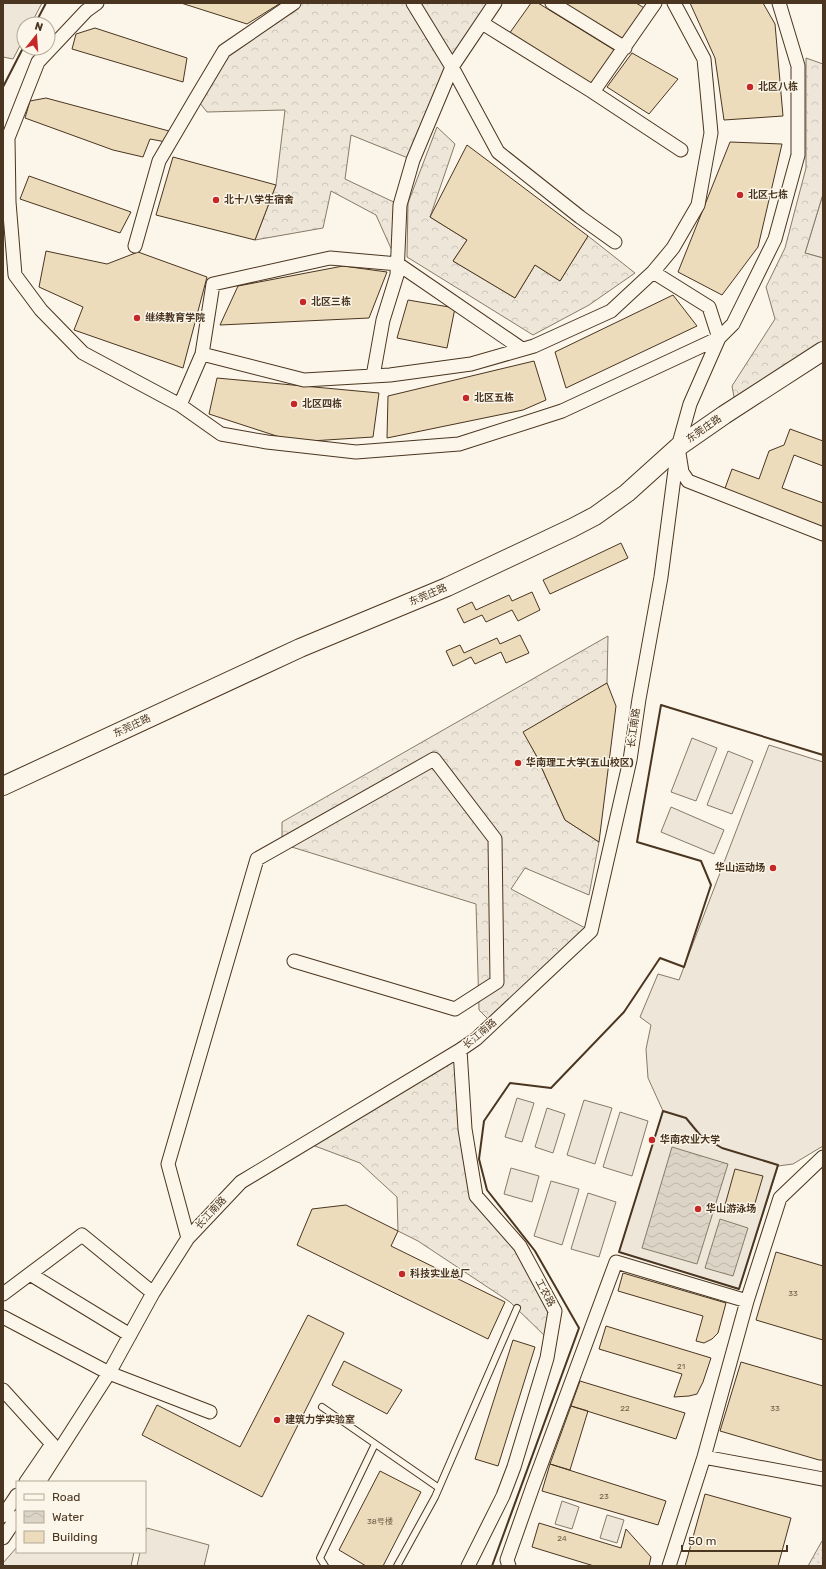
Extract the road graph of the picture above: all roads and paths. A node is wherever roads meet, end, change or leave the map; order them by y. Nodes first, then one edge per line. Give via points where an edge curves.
1 (97, 3) edge
2 (294, 3) edge
3 (413, 3) edge
4 (495, 3) edge
5 (552, 3) edge
6 (655, 3) edge
7 (674, 3) edge
8 (779, 3) edge
9 (482, 23) junction
10 (624, 48) junction
11 (452, 67) junction
12 (593, 92) junction
13 (681, 150) dead end
14 (615, 242) dead end
15 (135, 246) dead end
16 (398, 264) junction
17 (653, 272) junction
18 (719, 338) junction
19 (522, 350) junction
20 (823, 351) edge
21 (202, 354) junction
22 (373, 376) junction
23 (180, 405) junction
24 (678, 447) junction
25 (823, 534) edge
26 (3, 786) edge
27 (294, 961) dead end
28 (460, 1050) junction
29 (821, 1162) edge
30 (188, 1238) junction
31 (30, 1274) junction
32 (153, 1293) junction
33 (3, 1294) edge
34 (747, 1301) junction
35 (517, 1308) dead end
36 (3, 1317) edge
37 (130, 1335) junction
38 (109, 1373) junction
39 (3, 1390) edge
40 (322, 1407) dead end
41 (210, 1412) dead end
42 (375, 1444) junction
43 (704, 1457) junction
44 (823, 1479) edge
45 (27, 1481) edge
46 (40, 1481) edge
47 (439, 1488) junction
48 (16, 1496) edge
49 (3, 1516) edge
50 (16, 1518) edge
51 (3, 1538) edge
52 (325, 1566) edge
53 (397, 1566) edge
54 (468, 1566) edge
55 (509, 1566) edge
56 (669, 1566) edge

1 - 23 street via 86,11 38,62 8,138 9,202 15,275 42,310 83,353
2 - 15 street via 224,51 159,162
3 - 11 street
4 - 9 street
5 - 10 street
6 - 10 street
7 - 17 street via 704,59 711,133 698,205 673,248
8 - 18 street via 798,66 798,154 776,239 733,324
9 - 11 street
9 - 12 street
10 - 12 street
11 - 14 street via 498,152
11 - 16 street via 413,160 400,205
12 - 13 street
16 - 19 street
16 - 21 street via 330,258 213,284
16 - 22 street via 397,275 382,320
17 - 18 street via 709,307
17 - 19 street via 611,311
18 - 23 street via 562,411 460,444 356,452 267,442 221,434
18 - 24 street, 长江南路 via 690,404
19 - 22 street via 471,364
20 - 24 street, 东莞庄路
21 - 22 street via 304,380
21 - 23 street
24 - 25 street via 682,472 688,481
24 - 26 street, 东莞庄路 via 628,493 595,516 572,528 447,587 293,651
24 - 28 street, 长江南路 via 661,577 630,760 591,931 476,1039
27 - 30 street via 455,1009 497,982 495,839 434,759 257,859 168,1164
28 - 30 street, 长江南路 via 241,1182
28 - 54 street, 工农路 via 465,1129 476,1196 520,1246 555,1311 547,1358 514,1468
29 - 34 street via 780,1198
30 - 32 street, 长江南路
31 - 32 street via 82,1235
31 - 33 street
31 - 37 street
32 - 37 street, 长江南路
34 - 43 street
34 - 55 street via 616,1262 533,1486 507,1560
35 - 47 lane
36 - 38 street
37 - 38 street, 长江南路
38 - 41 street
38 - 46 street, 长江南路
39 - 45 street via 52,1444
40 - 42 lane
42 - 47 lane
42 - 52 lane via 320,1558
43 - 44 street
43 - 56 street
47 - 53 lane
48 - 49 street
50 - 51 street

